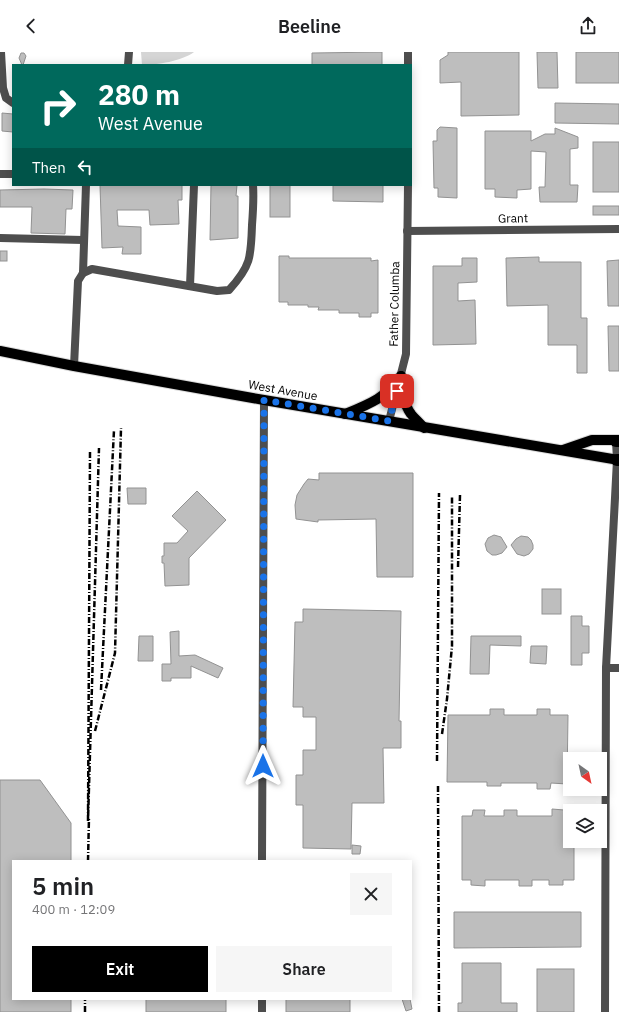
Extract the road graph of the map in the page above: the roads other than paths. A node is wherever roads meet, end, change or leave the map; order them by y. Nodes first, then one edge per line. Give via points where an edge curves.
1 (1, 52) edge
2 (128, 52) edge
3 (408, 52) edge
4 (128, 64) edge
5 (408, 64) edge
6 (12, 103) edge
7 (0, 174) edge
8 (12, 174) edge
9 (86, 186) edge
10 (194, 186) edge
11 (253, 186) edge
12 (408, 186) edge
13 (619, 229) edge
14 (407, 231) junction
15 (0, 238) edge
16 (83, 240) junction
17 (83, 273) junction
18 (190, 286) junction
19 (0, 351) edge
20 (74, 366) junction
21 (401, 376) junction
22 (264, 400) junction
23 (345, 414) junction
24 (389, 421) junction
25 (424, 428) junction
26 (618, 441) edge
27 (561, 450) junction
28 (618, 460) edge
29 (606, 668) junction
30 (619, 668) edge
31 (262, 860) edge
32 (262, 1000) edge
33 (262, 1012) edge
34 (605, 1012) edge

1 - 6 street via 3,88 6,98
2 - 4 street
3 - 5 street
7 - 8 street
9 - 16 street
10 - 18 street
11 - 18 street via 252,246 240,277 229,290 217,291
12 - 14 street, Father Columba
13 - 14 street, Grant
14 - 21 street, Father Columba via 406,354
15 - 16 street
16 - 17 street
17 - 18 street via 92,269
17 - 20 street via 78,281
19 - 20 main road, West Avenue
20 - 22 main road, West Avenue
21 - 23 main road via 381,398
21 - 24 street, Father Columba
21 - 25 main road via 402,390 410,412
22 - 23 main road, West Avenue
22 - 31 street
23 - 24 main road, West Avenue
24 - 25 main road, West Avenue
25 - 27 main road, West Avenue
26 - 27 main road, West Avenue via 592,440
26 - 28 street
27 - 28 main road, West Avenue
28 - 29 street
29 - 30 street
29 - 34 street
32 - 33 street

